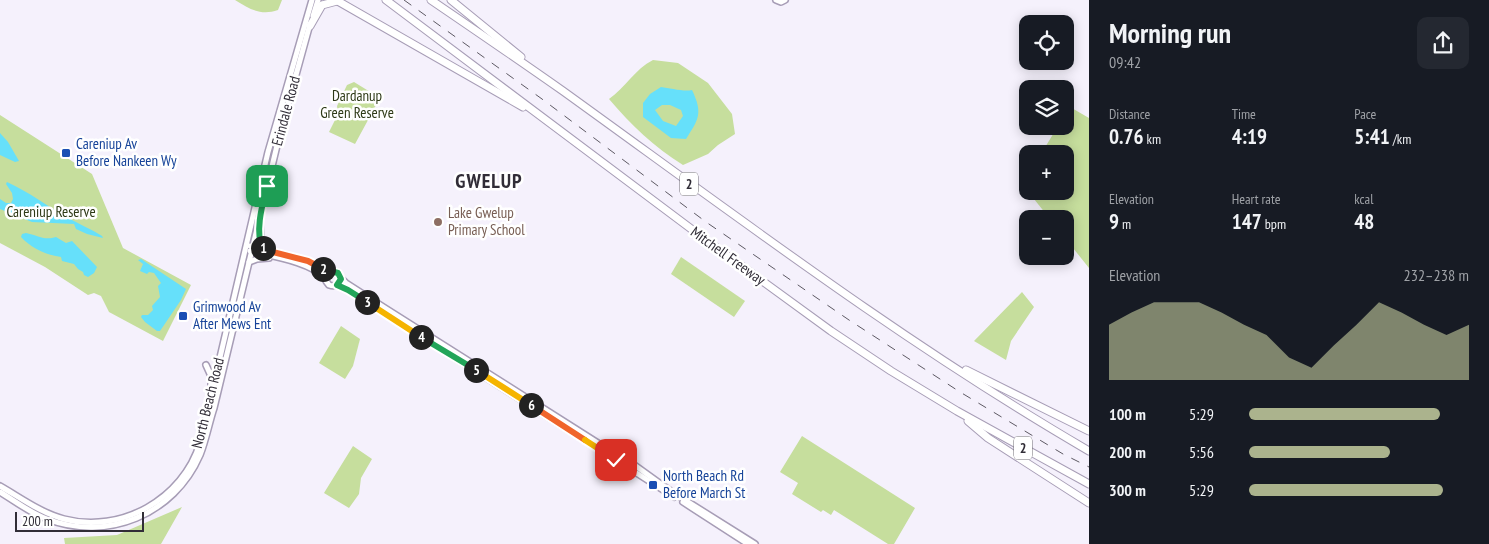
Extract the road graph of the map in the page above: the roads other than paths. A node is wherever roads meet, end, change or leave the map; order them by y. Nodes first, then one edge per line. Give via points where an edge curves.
1 (312, 0) edge
2 (318, 0) edge
3 (336, 0) edge
4 (386, 0) edge
5 (431, 0) edge
6 (451, 0) edge
7 (776, 0) edge
8 (785, 0) edge
9 (310, 26) junction
10 (562, 91) junction
11 (547, 120) junction
12 (260, 216) junction
13 (245, 247) junction
14 (252, 249) junction
15 (265, 250) junction
16 (277, 258) junction
17 (248, 262) junction
18 (332, 271) junction
19 (340, 277) junction
20 (326, 278) junction
21 (337, 285) junction
22 (939, 357) junction
23 (206, 365) dead end
24 (212, 390) junction
25 (957, 411) junction
26 (1089, 431) edge
27 (1089, 450) edge
28 (621, 455) junction
29 (626, 459) junction
30 (616, 460) junction
31 (624, 465) junction
32 (1089, 484) edge
33 (0, 486) edge
34 (0, 492) edge
35 (1089, 503) edge
36 (748, 544) edge
37 (755, 544) edge

1 - 13 main road, Erindale Road via 268,152
2 - 9 main road, Erindale Road
3 - 9 highway via 322,5
3 - 11 highway
4 - 11 highway, Mitchell Freeway / 2
5 - 10 highway, 2
6 - 10 highway
7 - 8 main road
9 - 12 main road, Erindale Road
10 - 22 highway, 2
11 - 25 highway, Mitchell Freeway / 2 via 788,300 891,371
12 - 14 main road, Erindale Road
12 - 15 main road via 260,238
13 - 14 main road
13 - 24 main road, North Beach Road
14 - 15 main road
14 - 16 main road
14 - 17 main road, North Beach Road
15 - 18 main road
16 - 17 main road
16 - 20 main road via 311,268
17 - 34 main road, North Beach Road via 203,447 190,474 169,499 145,515 97,528 76,527 46,519
18 - 19 main road
18 - 20 main road
19 - 21 main road
19 - 28 main road
20 - 21 main road via 329,285
21 - 30 main road
22 - 26 highway
22 - 27 highway, 2
23 - 24 main road
24 - 33 main road, North Beach Road via 198,448 185,474 161,499 134,515 100,522 72,521 42,511
25 - 32 highway, Mitchell Freeway / 2
25 - 35 highway via 988,438
28 - 29 main road
28 - 30 main road
29 - 31 main road
29 - 37 main road
30 - 31 main road via 618,465
31 - 36 main road

